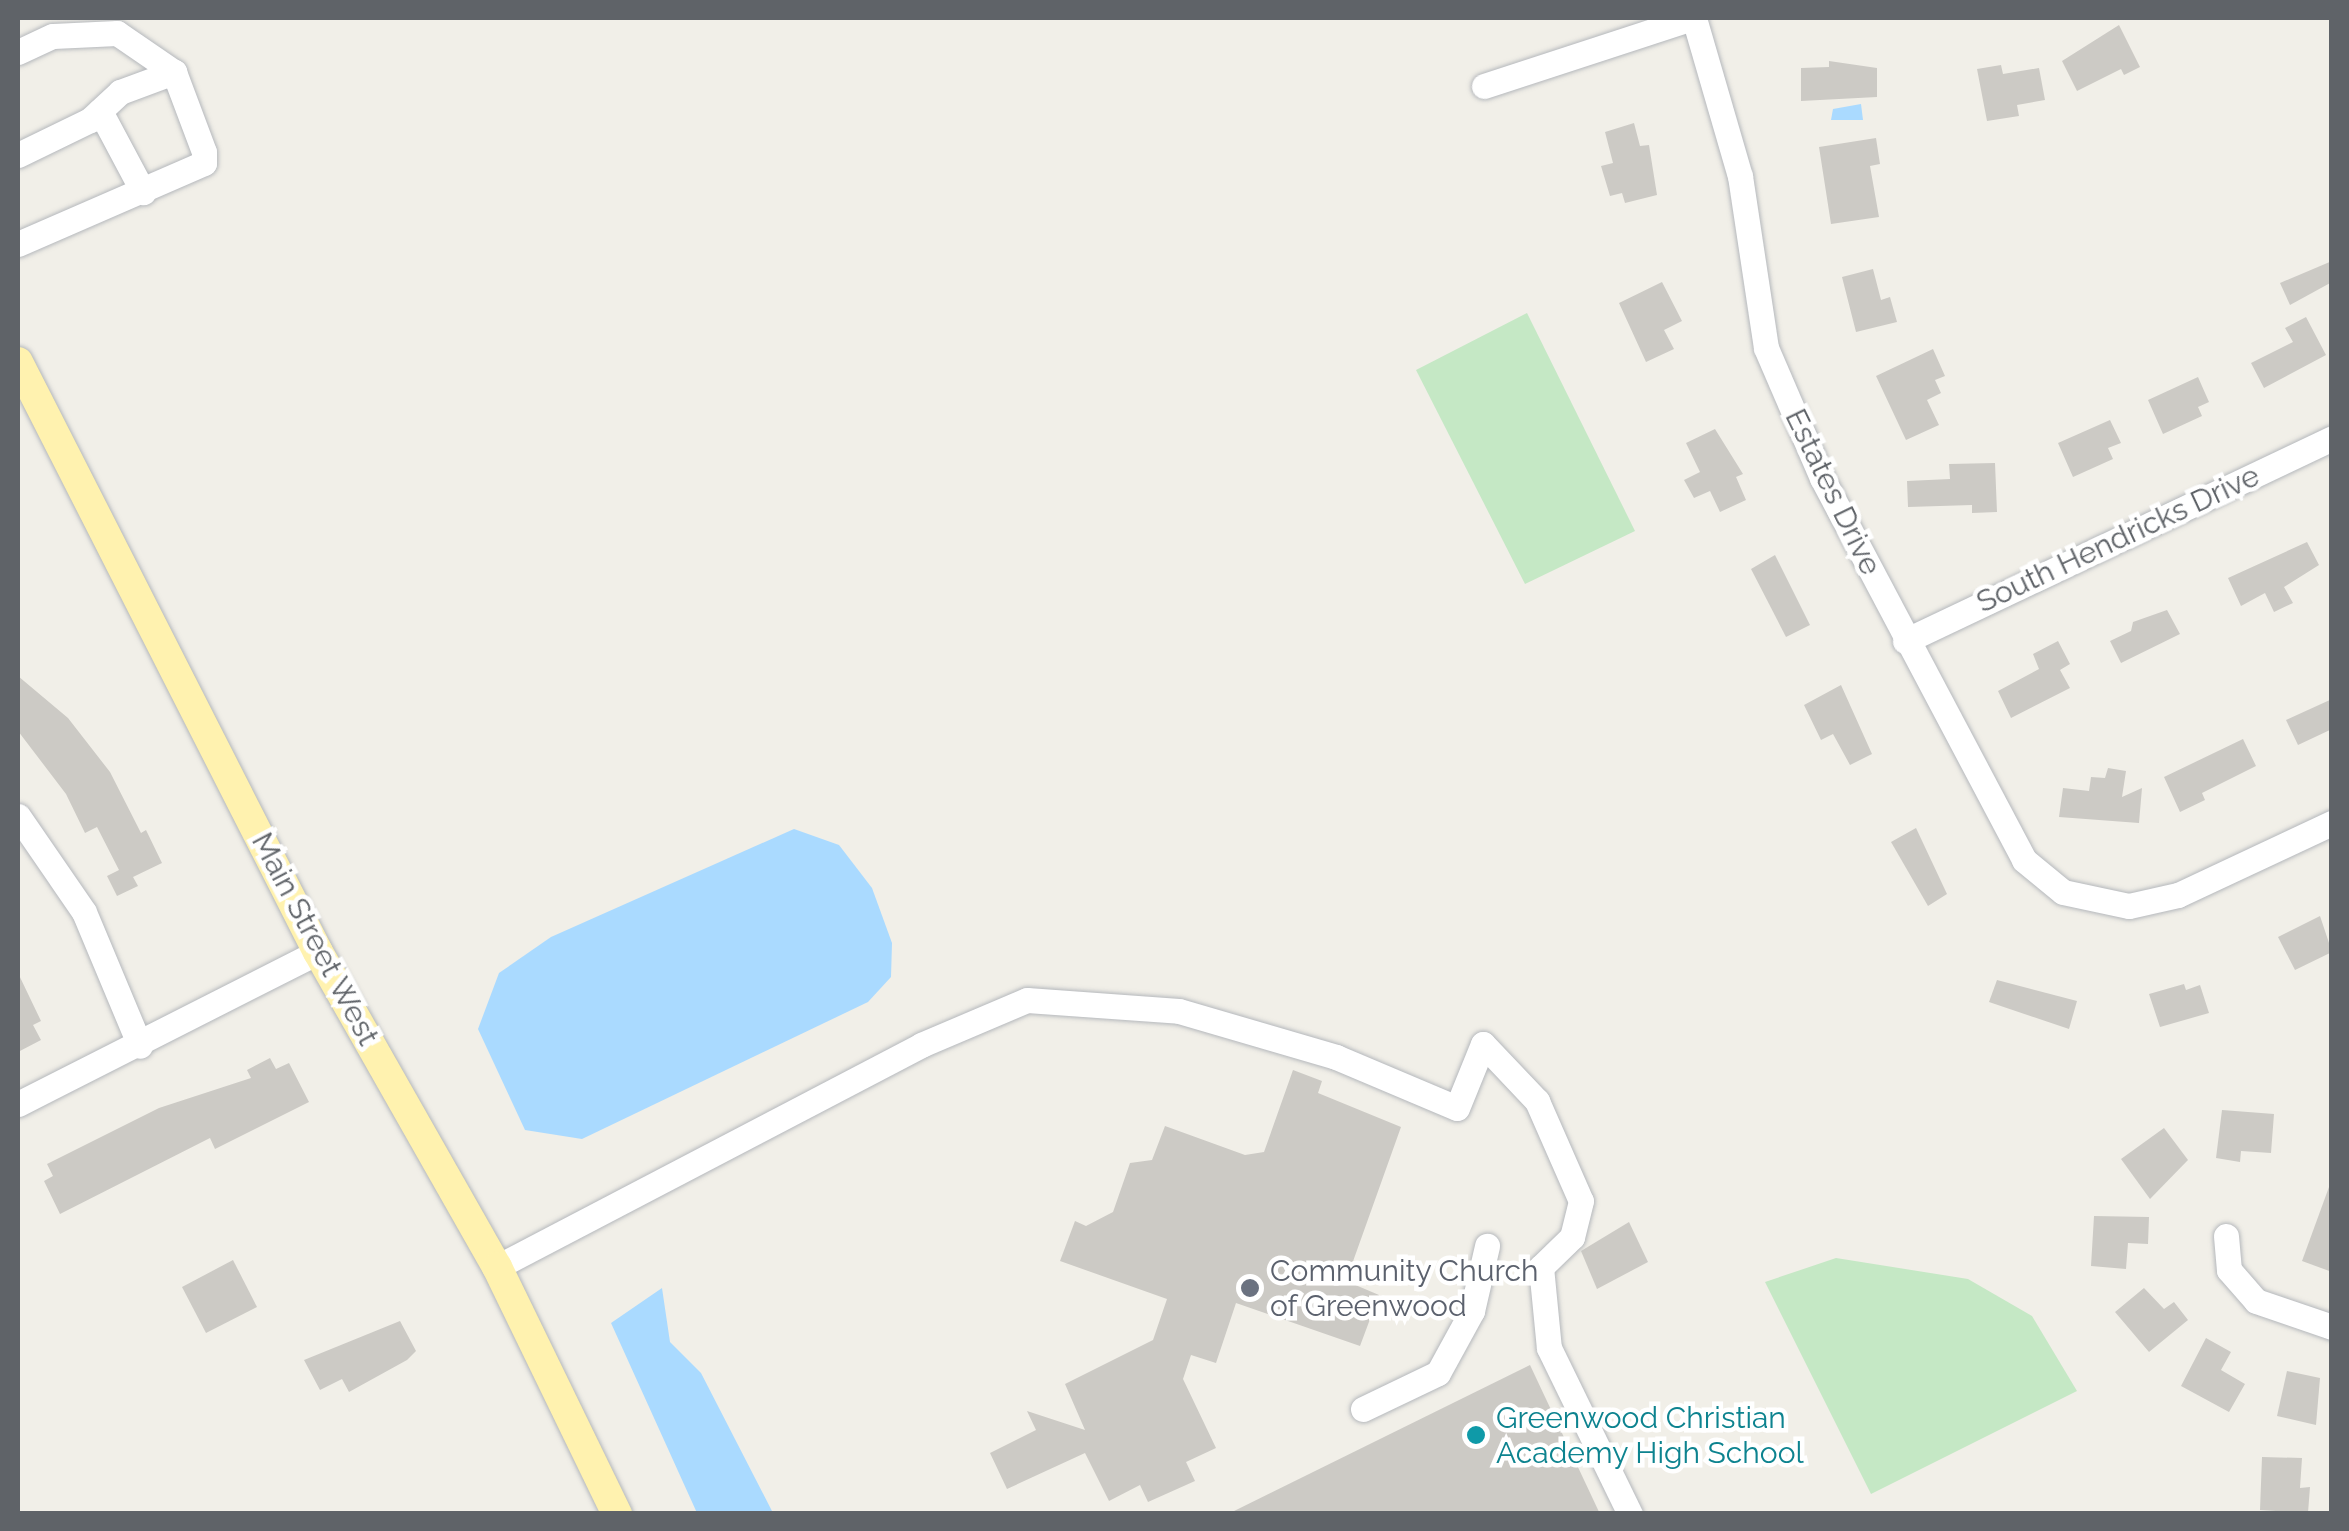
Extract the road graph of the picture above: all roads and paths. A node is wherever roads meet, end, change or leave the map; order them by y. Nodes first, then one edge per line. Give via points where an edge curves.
1 (1693, 18) edge
2 (18, 52) edge
3 (174, 72) junction
4 (1484, 86) dead end
5 (100, 111) junction
6 (18, 155) edge
7 (142, 192) junction
8 (18, 244) edge
9 (18, 362) edge
10 (2332, 438) edge
11 (1906, 641) junction
12 (18, 816) edge
13 (2332, 823) edge
14 (318, 952) junction
15 (140, 1046) junction
16 (18, 1104) edge
17 (2226, 1236) dead end
18 (1486, 1246) dead end
19 (497, 1267) junction
20 (2332, 1328) edge
21 (1363, 1409) dead end
22 (617, 1514) edge
23 (1630, 1514) edge

1 - 4 street
1 - 11 street, Estates Drive via 1740,176 1766,348 1822,478
2 - 3 street via 53,36 117,33
3 - 5 street via 120,92
3 - 7 street via 204,163
5 - 6 street
5 - 7 street
7 - 8 street
9 - 14 main road, Main Street West
10 - 11 street, South Hendricks Drive
11 - 13 street, Estates Drive via 2024,860 2063,892 2130,906 2178,895
12 - 15 street via 84,912
14 - 15 street
14 - 19 main road, Main Street West
15 - 16 street
17 - 20 street via 2228,1270 2256,1301
18 - 21 street via 1472,1311 1438,1373
19 - 22 main road, Main Street West
19 - 23 street via 921,1045 1027,1000 1179,1012 1336,1058 1457,1108 1484,1044 1537,1102 1581,1201 1572,1237 1541,1267 1549,1348

